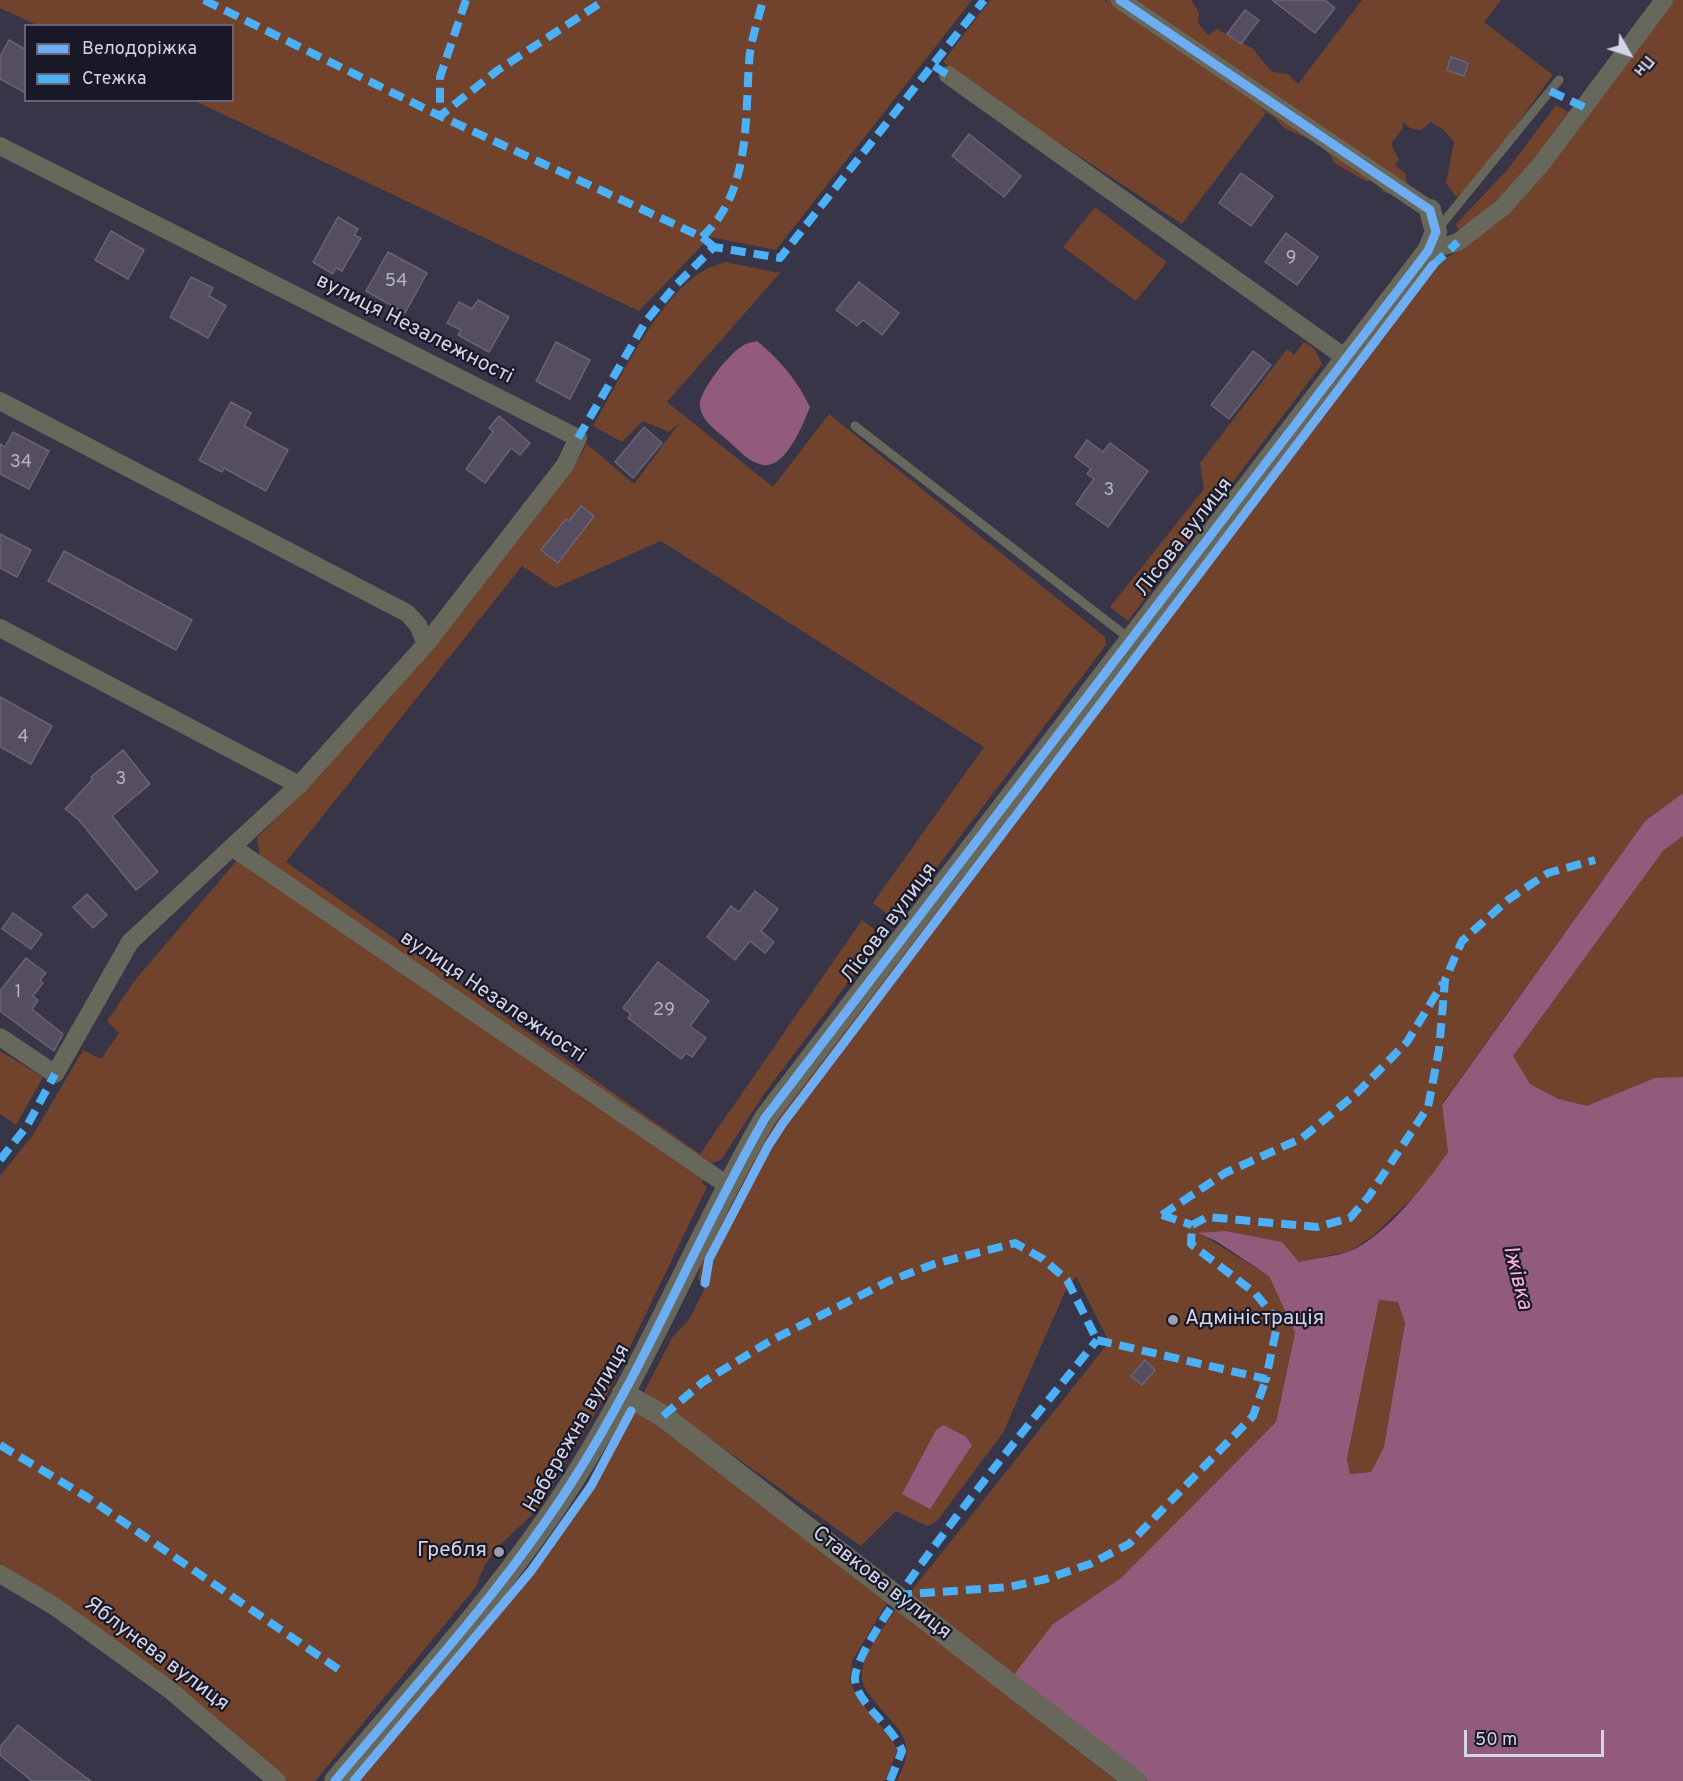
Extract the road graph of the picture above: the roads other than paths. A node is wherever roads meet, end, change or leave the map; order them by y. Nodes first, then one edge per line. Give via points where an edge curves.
1 (1120, 0) edge
2 (1664, 0) edge
3 (948, 75) dead end
4 (1559, 80) dead end
5 (0, 146) edge
6 (1430, 210) joint
7 (1432, 242) junction
8 (1346, 358) junction
9 (0, 401) edge
10 (855, 426) dead end
11 (0, 628) edge
12 (1130, 639) junction
13 (426, 644) junction
14 (299, 785) junction
15 (232, 847) junction
16 (0, 1037) edge
17 (727, 1185) junction
18 (623, 1393) junction
19 (0, 1574) edge
20 (277, 1781) edge
21 (335, 1781) edge
22 (1135, 1781) edge

1 - 6 street
2 - 7 street via 1542,163 1503,207 1458,242
3 - 8 street
4 - 7 lane
5 - 13 street, вулиця Незалежності via 578,438 565,465
6 - 7 street
7 - 8 street, Лісова вулиця
8 - 12 street, Лісова вулиця
9 - 13 street via 407,613 418,625
10 - 12 lane
11 - 14 street
12 - 17 street, Лісова вулиця via 765,1118
13 - 14 street, вулиця Незалежності
14 - 15 street, вулиця Незалежності
15 - 16 street, вулиця Незалежності via 130,942 55,1074
15 - 17 street, вулиця Незалежності
17 - 18 street, Набережна вулиця
18 - 21 street, Набережна вулиця via 572,1482 516,1563
18 - 22 street, Ставкова вулиця via 663,1416
19 - 20 street, Яблунева вулиця via 54,1606 170,1690

